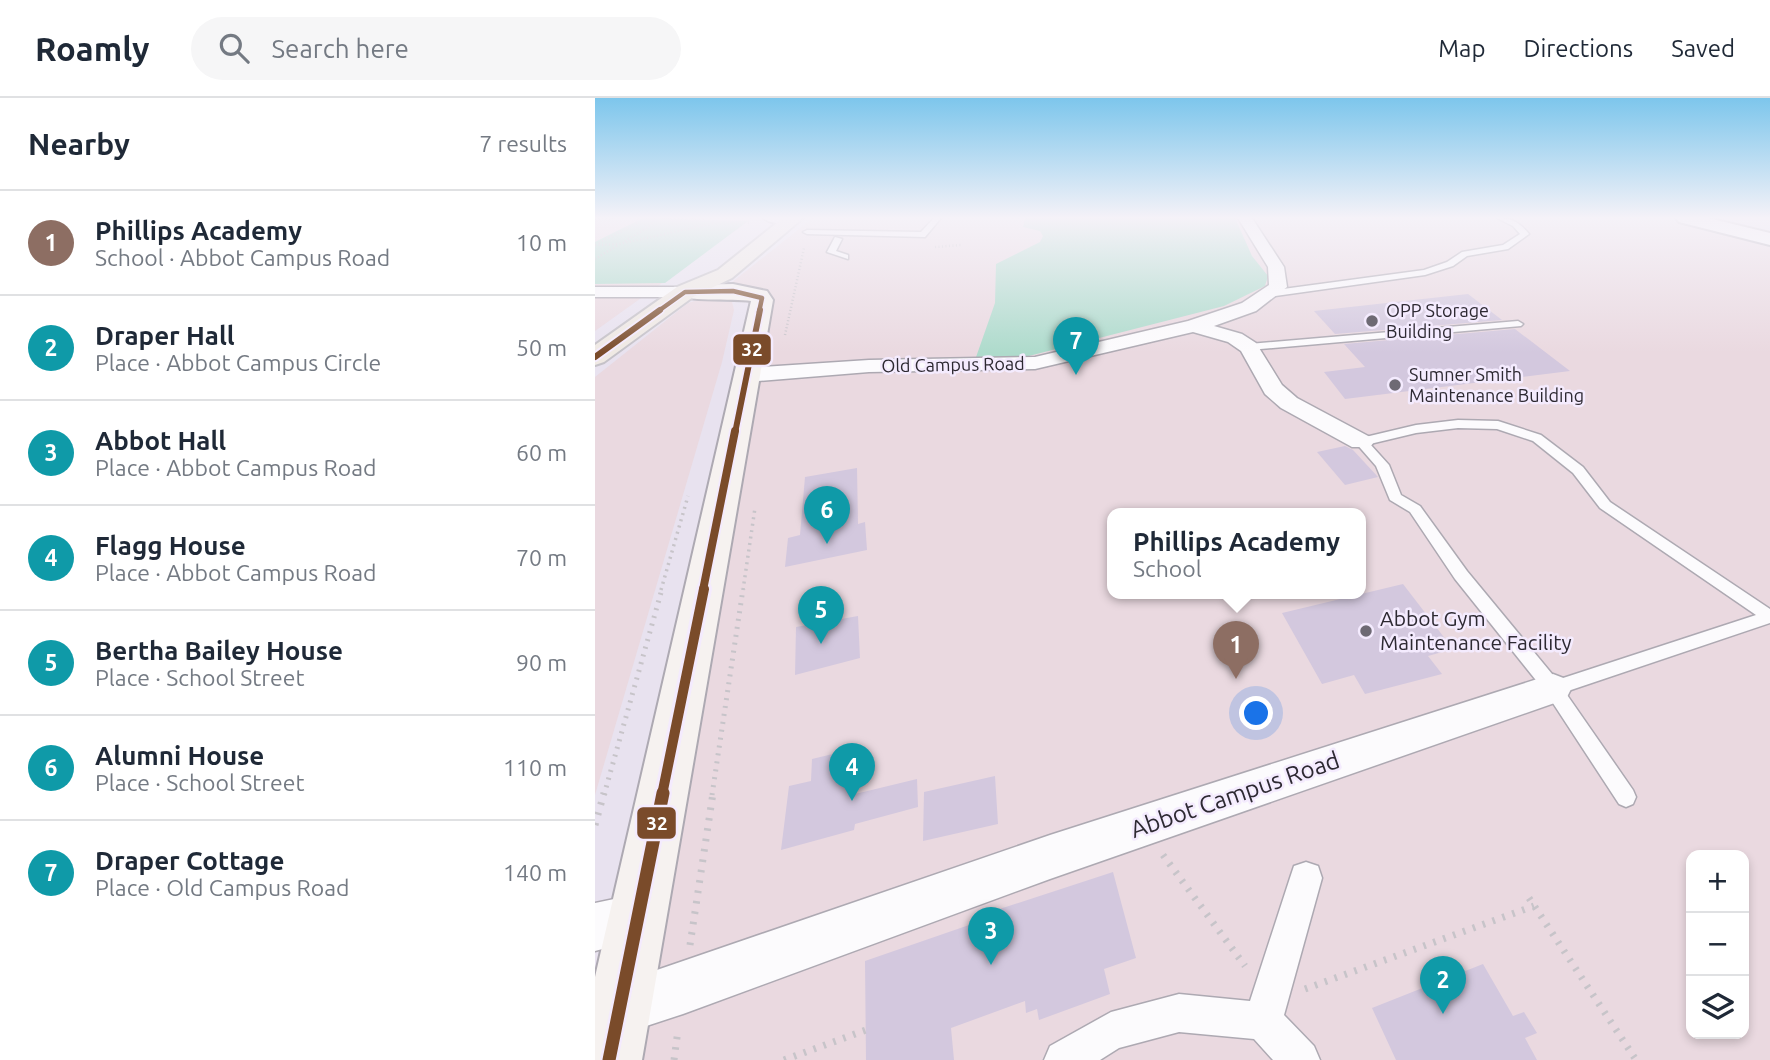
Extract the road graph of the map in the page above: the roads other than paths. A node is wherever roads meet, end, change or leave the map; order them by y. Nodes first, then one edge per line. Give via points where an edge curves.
1 (711, 263) edge
2 (741, 263) edge
3 (1273, 263) edge
4 (1452, 263) edge
5 (595, 292) edge
6 (685, 292) junction
7 (1269, 294) junction
8 (1518, 324) dead end
9 (1194, 326) junction
10 (1249, 347) junction
11 (595, 357) edge
12 (746, 376) junction
13 (1361, 442) junction
14 (1553, 690) junction
15 (1626, 797) dead end
16 (1306, 878) dead end
17 (617, 923) edge
18 (619, 1009) junction
19 (1267, 1011) junction
20 (610, 1060) edge
21 (1064, 1060) edge
22 (1300, 1060) edge

1 - 6 main road via 697,273
2 - 6 main road
3 - 7 street via 1278,287
4 - 7 lane via 1425,272
5 - 6 street
6 - 11 main road
6 - 12 main road via 746,293 761,298
7 - 9 street, Old Campus Road via 1249,307
8 - 10 lane
9 - 10 street
9 - 12 street, Old Campus Road via 1035,363 869,366
10 - 13 street via 1273,389 1289,403
12 - 17 main road
13 - 14 lane via 1382,465 1395,497 1415,509
13 - 14 lane via 1458,424 1498,425 1537,439 1578,470 1605,505 1770,617
14 - 15 lane
14 - 18 street, Abbot Campus Road via 1142,826
16 - 19 street
17 - 18 main road
18 - 20 main road
19 - 21 street via 1179,1013 1111,1031
19 - 22 street

